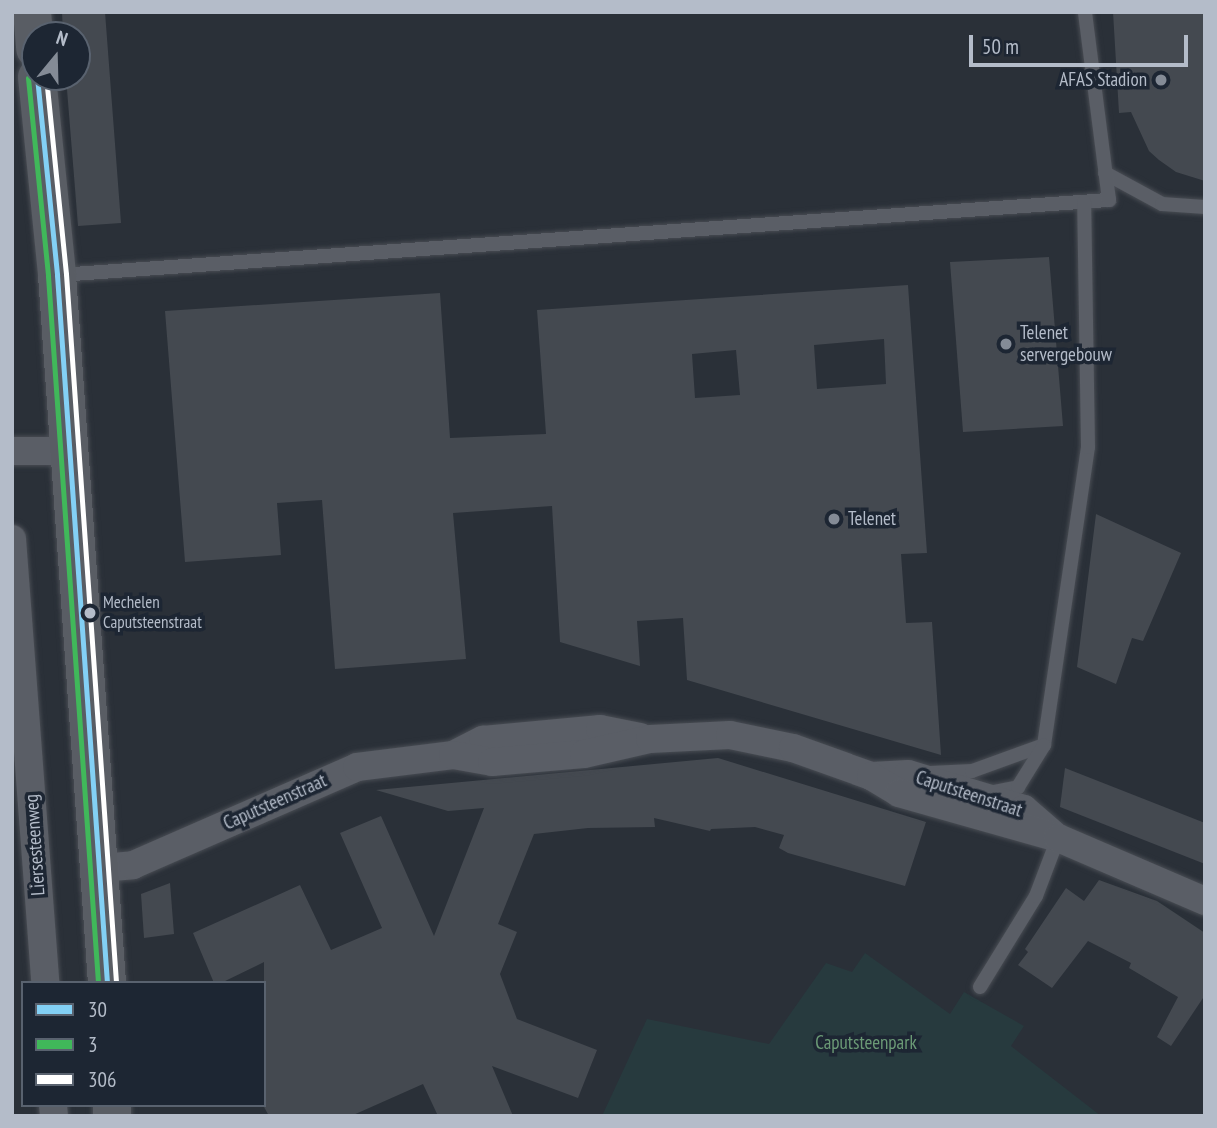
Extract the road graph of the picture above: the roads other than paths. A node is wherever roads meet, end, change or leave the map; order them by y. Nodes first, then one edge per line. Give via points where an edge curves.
1 (1085, 12) edge
2 (38, 91) edge
3 (1105, 173) junction
4 (1084, 202) junction
5 (1205, 207) edge
6 (58, 275) junction
7 (40, 452) edge
8 (12, 539) edge
9 (1044, 745) junction
10 (908, 774) junction
11 (871, 776) junction
12 (977, 796) junction
13 (951, 808) junction
14 (1058, 838) junction
15 (101, 868) junction
16 (1205, 901) edge
17 (45, 981) edge
18 (107, 981) edge
19 (980, 987) dead end

1 - 3 lane
2 - 6 main road
3 - 4 lane via 1109,200
3 - 5 lane via 1162,204
4 - 6 lane
4 - 9 lane via 1088,447
6 - 7 main road
7 - 15 main road
8 - 17 street, Liersesteenweg
9 - 10 lane via 972,771
9 - 12 lane via 1018,787
10 - 11 street, Caputsteenstraat
10 - 12 street, Caputsteenstraat
11 - 13 street, Caputsteenstraat via 898,793
11 - 15 street, Caputsteenstraat via 793,748 730,735 650,739 584,754 492,762 453,755 357,766 133,865
12 - 13 lane
12 - 14 street, Caputsteenstraat via 1024,810
13 - 14 street, Caputsteenstraat
14 - 16 street, Caputsteenstraat
14 - 19 lane via 1036,896
15 - 18 main road

